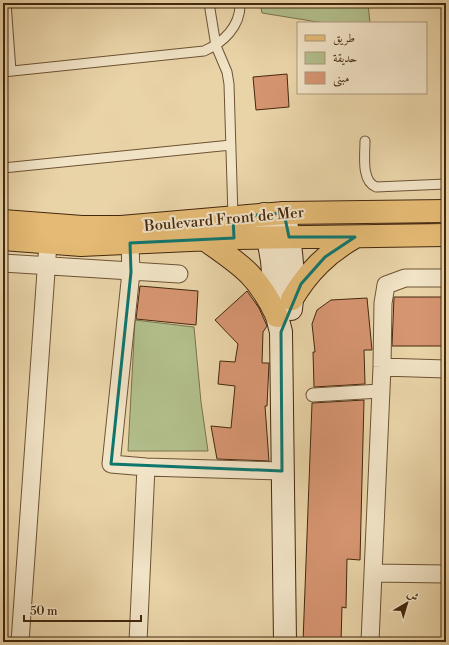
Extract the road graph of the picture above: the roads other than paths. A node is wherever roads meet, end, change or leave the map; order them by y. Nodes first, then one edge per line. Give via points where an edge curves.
1 (6, 3) edge
2 (209, 3) edge
3 (240, 3) edge
4 (216, 46) junction
5 (7, 71) edge
6 (365, 141) dead end
7 (231, 146) junction
8 (3, 168) edge
9 (446, 184) edge
10 (446, 211) edge
11 (274, 214) junction
12 (3, 221) edge
13 (234, 228) junction
14 (446, 235) edge
15 (278, 237) junction
16 (355, 237) junction
17 (3, 239) edge
18 (204, 239) junction
19 (48, 243) junction
20 (130, 243) junction
21 (3, 263) edge
22 (46, 265) junction
23 (131, 272) junction
24 (179, 274) dead end
25 (446, 278) edge
26 (292, 299) junction
27 (279, 324) junction
28 (382, 367) junction
29 (446, 369) edge
30 (380, 391) junction
31 (313, 395) dead end
32 (146, 467) junction
33 (282, 470) junction
34 (374, 573) junction
35 (446, 574) edge
36 (20, 642) edge
37 (138, 642) edge
38 (285, 642) edge
39 (370, 642) edge

1 - 5 lane
2 - 4 lane
3 - 4 lane via 237,20 230,33
4 - 5 lane via 204,51
4 - 7 lane via 229,84
6 - 9 lane via 366,178 372,186 376,188
7 - 8 lane
7 - 13 lane
10 - 11 main road, Boulevard Front de Mer
11 - 13 main road, Boulevard Front de Mer
11 - 15 main road
12 - 13 main road, Boulevard Front de Mer via 74,227
13 - 15 main road
13 - 18 main road
14 - 16 main road
15 - 16 main road
15 - 26 main road via 292,269
15 - 27 main road
16 - 26 main road via 325,257 305,279
17 - 19 main road
18 - 20 main road
18 - 27 main road via 253,276 268,296
19 - 20 main road
19 - 22 street
20 - 23 street
21 - 22 street
22 - 23 street
22 - 36 street
23 - 24 street
23 - 32 street via 111,464
25 - 28 street via 405,278 386,285 383,303
26 - 27 main road via 291,310
27 - 33 main road
28 - 29 street
28 - 30 street
30 - 31 street
30 - 34 street
32 - 33 street
32 - 37 street
33 - 38 main road
34 - 35 street
34 - 39 street

